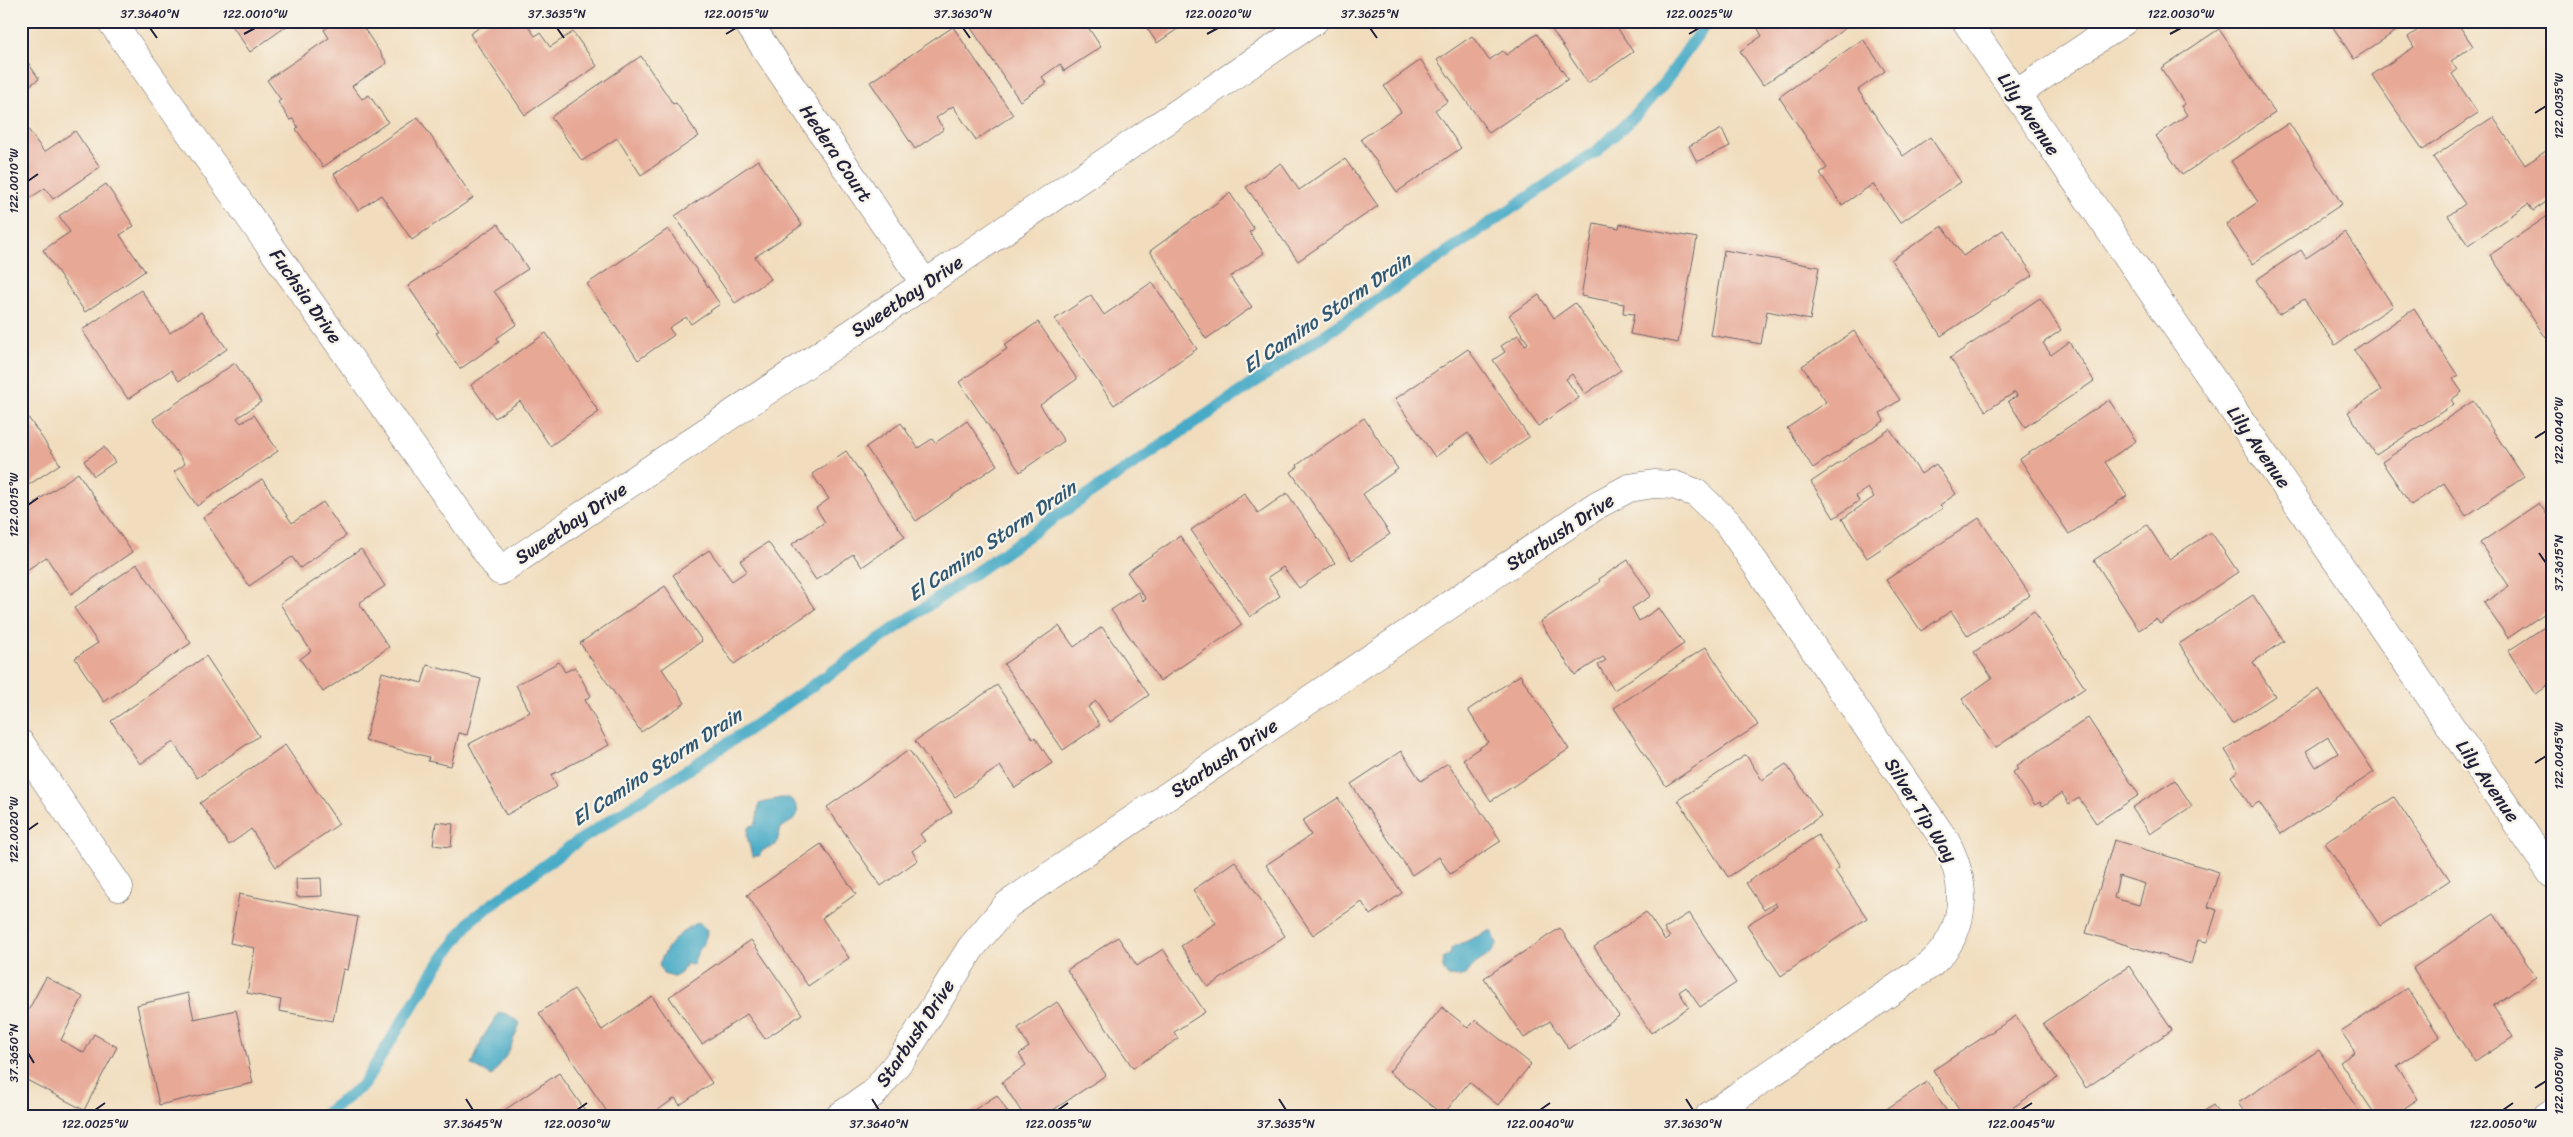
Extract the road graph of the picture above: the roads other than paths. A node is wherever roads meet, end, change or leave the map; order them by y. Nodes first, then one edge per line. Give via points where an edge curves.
1 (111, 21) edge
2 (747, 21) edge
3 (1314, 21) edge
4 (1966, 21) edge
5 (2124, 21) edge
6 (2016, 94) junction
7 (926, 284) junction
8 (1674, 485) joint
9 (500, 571) joint
10 (21, 744) edge
11 (2552, 874) edge
12 (119, 887) dead end
13 (2552, 1112) edge
14 (840, 1116) edge
15 (1709, 1116) edge
16 (2547, 1116) edge

1 - 9 street, Fuchsia Drive
2 - 7 street, Hedera Court
3 - 7 street, Sweetbay Drive
4 - 6 street, Lily Avenue
5 - 6 street
6 - 11 street, Lily Avenue
7 - 9 street, Sweetbay Drive
8 - 14 street, Starbush Drive via 1629,488 1598,505 1007,905 970,948 904,1055 874,1093
8 - 15 street, Silver Tip Way via 1696,493 1727,522 1946,842 1961,879 1956,930 1936,960
10 - 12 street
13 - 16 street

